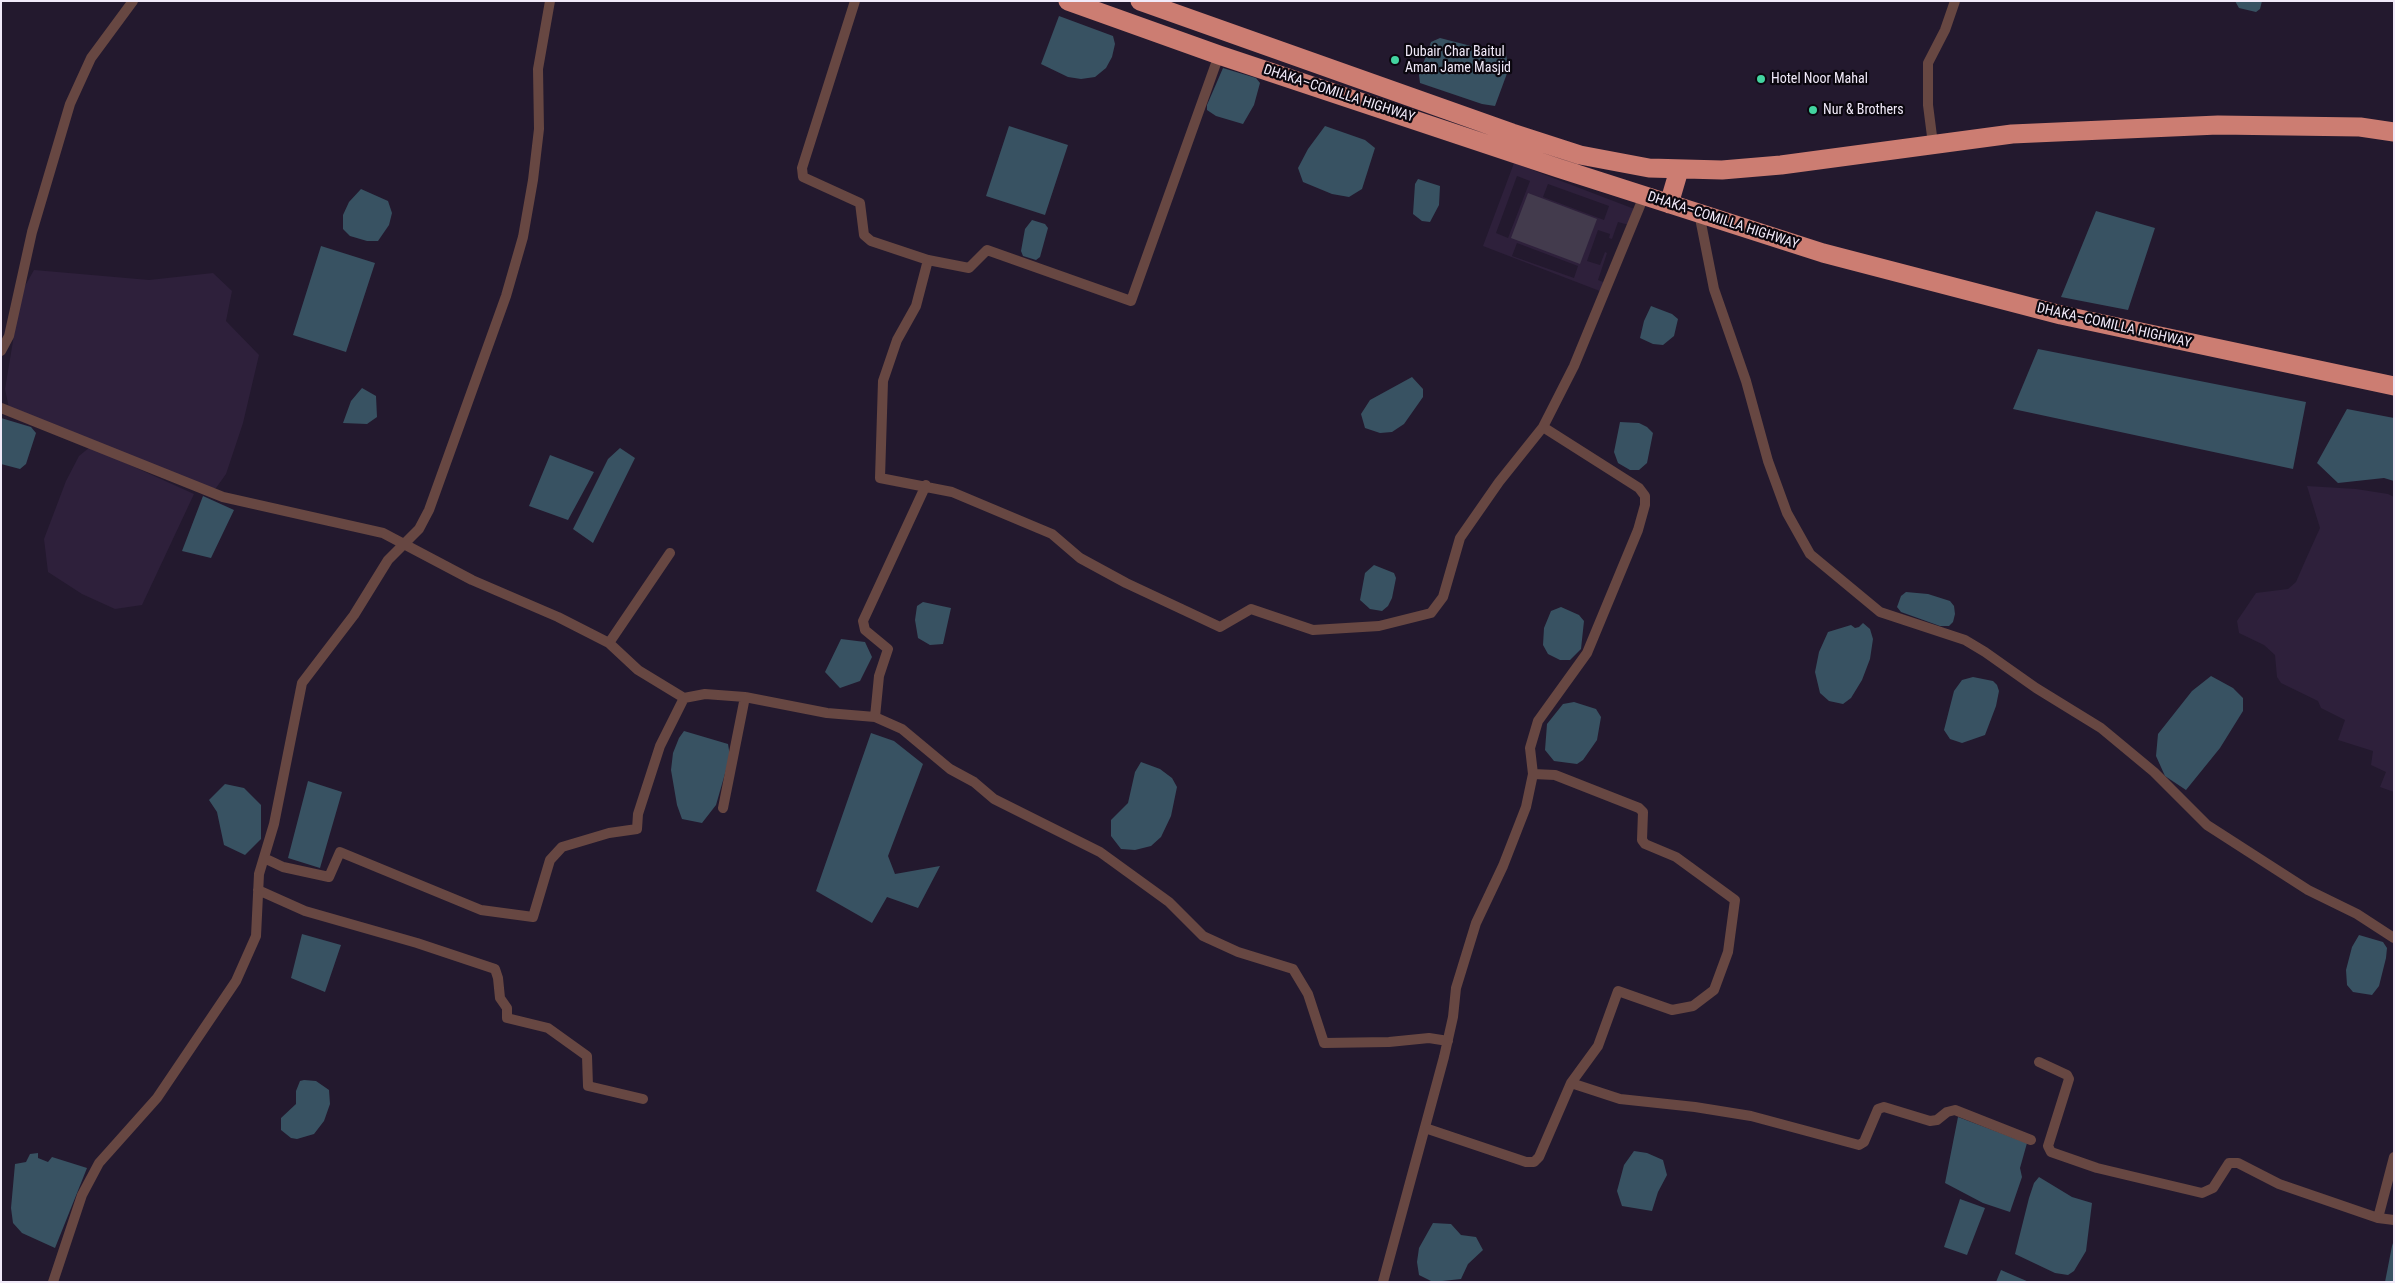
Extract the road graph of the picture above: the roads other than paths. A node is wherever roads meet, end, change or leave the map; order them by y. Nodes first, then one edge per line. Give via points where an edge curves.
1 (134, 1) edge
2 (550, 1) edge
3 (854, 1) edge
4 (1068, 1) edge
5 (1140, 1) edge
6 (1956, 1) edge
7 (1219, 55) junction
8 (2394, 132) edge
9 (1933, 144) junction
10 (1649, 168) junction
11 (1679, 170) junction
12 (1644, 196) junction
13 (1669, 204) junction
14 (1699, 213) junction
15 (928, 260) junction
16 (1, 351) edge
17 (2394, 386) edge
18 (1, 408) edge
19 (1543, 426) junction
20 (926, 485) junction
21 (403, 544) junction
22 (670, 553) dead end
23 (609, 643) junction
24 (745, 697) junction
25 (684, 698) junction
26 (875, 717) junction
27 (1533, 774) junction
28 (723, 808) dead end
29 (264, 858) junction
30 (258, 890) junction
31 (2394, 938) edge
32 (1448, 1041) junction
33 (2039, 1062) dead end
34 (1571, 1083) junction
35 (643, 1099) dead end
36 (1425, 1128) junction
37 (2031, 1140) dead end
38 (2394, 1157) edge
39 (2378, 1218) junction
40 (2394, 1220) edge
41 (53, 1282) edge
42 (1383, 1282) edge

1 - 16 street via 91,58 70,104 32,232 9,336
2 - 21 street via 538,69 538,129 523,237 506,296 429,510 419,529
3 - 15 street via 802,168 803,177 860,203 867,239
4 - 7 highway, DHAKA–COMILLA HIGHWAY
5 - 10 highway, DHAKA–COMILLA HIGHWAY via 1512,134 1580,155
6 - 9 street via 1928,63 1928,105
7 - 12 highway, DHAKA–COMILLA HIGHWAY
7 - 15 street via 1131,301 986,250 969,268
8 - 9 highway, DHAKA–COMILLA HIGHWAY via 2360,127 2218,125 2012,134
9 - 11 highway, DHAKA–COMILLA HIGHWAY via 1781,165
10 - 11 highway, DHAKA–COMILLA HIGHWAY
10 - 12 highway
11 - 13 highway
12 - 13 highway, DHAKA–COMILLA HIGHWAY
12 - 19 street via 1574,366
13 - 14 highway, DHAKA–COMILLA HIGHWAY
14 - 17 highway, DHAKA–COMILLA HIGHWAY via 1823,253 2061,316
14 - 31 street via 1714,289 1746,381 1768,461 1787,513 1810,554 1880,612 1965,640 2101,728 2154,772 2206,825 2308,890 2358,914
15 - 20 street via 916,306 897,340 884,381 879,475 884,479
18 - 21 street via 223,497 383,533
19 - 20 street via 1460,538 1443,597 1431,613 1379,626 1313,630 1251,609 1220,627 1080,558 1052,534 952,492
19 - 27 street via 1639,488 1645,496 1638,530 1587,653 1538,721 1530,748
20 - 26 street via 863,621 865,630 888,649 879,676
21 - 23 street via 472,580
21 - 29 street via 388,560 354,615 302,683 274,824
22 - 23 street
23 - 25 street via 638,670
24 - 25 street via 705,694
24 - 26 street via 827,714
24 - 28 street
25 - 29 street via 660,746 638,814 637,829 609,833 562,847 550,860 533,917 481,910 340,852 329,877 283,867
26 - 32 street via 902,729 950,769 974,782 994,799 1100,852 1168,902 1202,936 1238,952 1293,969 1308,994 1324,1043 1429,1038
27 - 32 street via 1526,807 1510,849 1476,923 1456,988
27 - 34 street via 1555,775 1639,808 1643,812 1642,840 1645,844 1676,857 1735,900 1728,952 1714,990 1693,1006 1672,1010 1618,991 1598,1046
29 - 30 street
30 - 35 street via 305,910 495,969 507,1018 548,1028 587,1056 588,1086
30 - 41 street via 256,936 236,982 158,1098 99,1163 82,1196
32 - 36 street
33 - 39 street via 2069,1076 2048,1146 2051,1152 2097,1168 2202,1193 2213,1188 2230,1163 2238,1163 2279,1184
34 - 36 street via 1534,1162
34 - 37 street via 1620,1099 1751,1116 1859,1145 1864,1142 1878,1109 1884,1107 1930,1121 1955,1110
36 - 42 street
38 - 39 street
39 - 40 street

